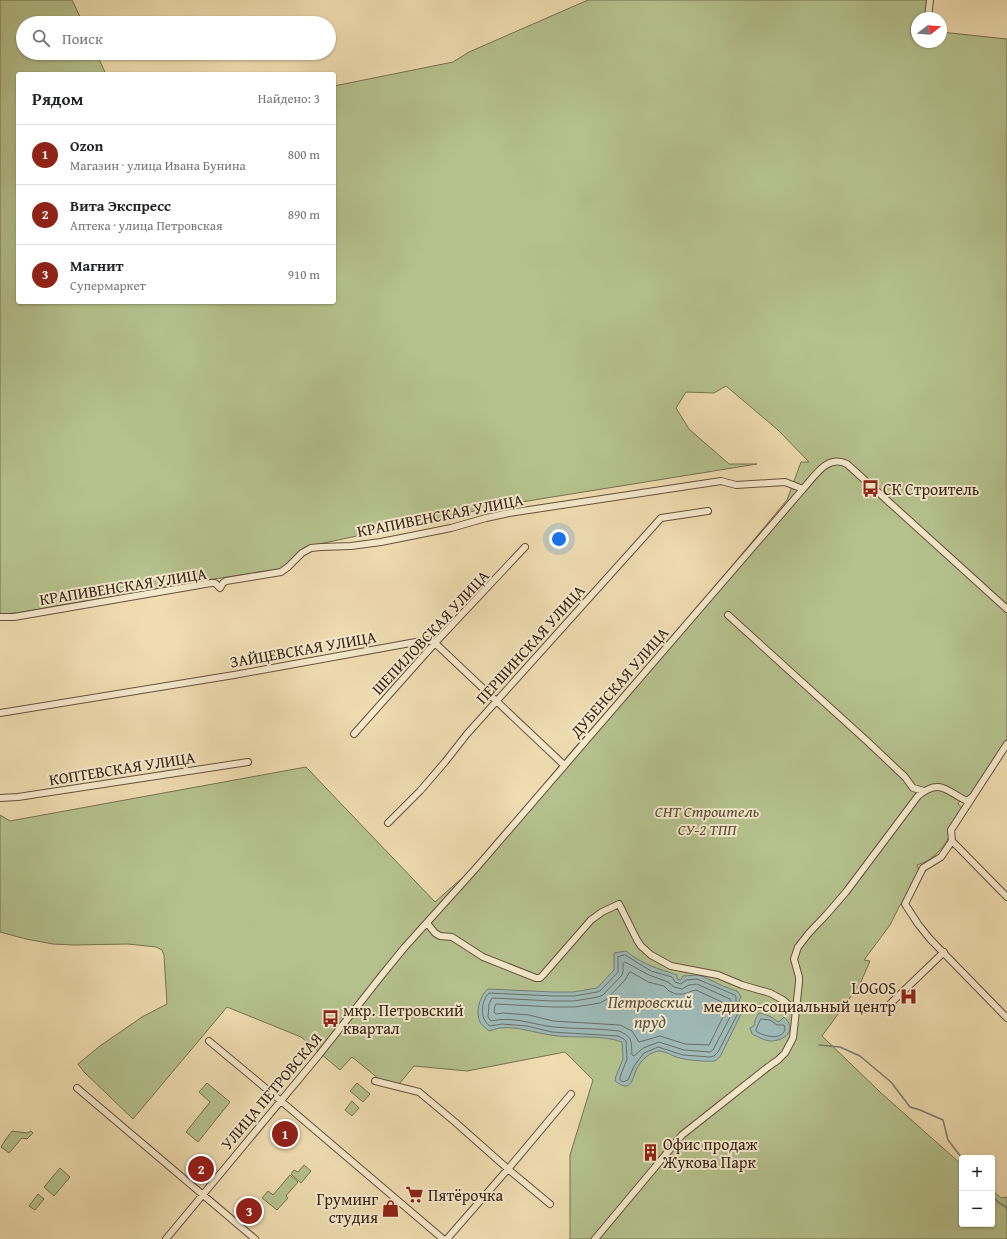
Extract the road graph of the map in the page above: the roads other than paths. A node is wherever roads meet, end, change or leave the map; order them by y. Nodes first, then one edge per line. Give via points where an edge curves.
1 (930, 0) edge
2 (929, 12) edge
3 (803, 489) junction
4 (708, 511) dead end
5 (525, 548) dead end
6 (1007, 609) edge
7 (728, 615) dead end
8 (0, 618) edge
9 (435, 643) junction
10 (496, 701) junction
11 (0, 713) edge
12 (354, 734) dead end
13 (1007, 744) edge
14 (1005, 753) edge
15 (248, 762) dead end
16 (564, 765) junction
17 (924, 791) junction
18 (972, 797) junction
19 (0, 798) edge
20 (388, 823) dead end
21 (952, 842) junction
22 (1007, 897) edge
23 (427, 923) junction
24 (944, 952) junction
25 (890, 1003) dead end
26 (795, 1010) junction
27 (1007, 1018) edge
28 (209, 1041) dead end
29 (375, 1081) dead end
30 (77, 1088) dead end
31 (571, 1094) dead end
32 (280, 1101) junction
33 (508, 1169) junction
34 (202, 1195) junction
35 (550, 1204) dead end
36 (166, 1239) edge
37 (255, 1239) edge
38 (443, 1239) edge
39 (446, 1239) edge
40 (595, 1239) edge

1 - 2 street
3 - 6 street, ДУБЕНСКАЯ УЛИЦА via 831,462 842,462 851,467
3 - 8 street, КРАПИВЕНСКАЯ УЛИЦА via 785,482 736,485 721,481 509,513 381,542 311,548 280,572 226,581 220,588 211,582
3 - 16 street, ДУБЕНСКАЯ УЛИЦА
4 - 10 street, ПЕРШИНСКАЯ УЛИЦА via 661,518
5 - 9 street, ШЕПИЛОВСКАЯ УЛИЦА
7 - 17 street via 868,742 913,788
9 - 10 street
9 - 11 street, ЗАЙЦЕВСКАЯ УЛИЦА via 420,641 212,679
9 - 12 street, ШЕПИЛОВСКАЯ УЛИЦА
10 - 16 street
10 - 20 street, ПЕРШИНСКАЯ УЛИЦА via 420,791
13 - 14 street
14 - 18 street
15 - 19 street, КОПТЕВСКАЯ УЛИЦА
16 - 23 street, ДУБЕНСКАЯ УЛИЦА
17 - 18 street via 937,786 948,789 967,801
17 - 26 street via 899,820 846,892 798,947 794,959 799,980
18 - 21 street via 951,830
21 - 22 street
21 - 24 street via 941,857 923,868 905,904 918,924
23 - 26 street via 435,933 452,937 483,957 523,974 540,978 591,920 619,904 640,944 652,955 671,966 718,975 770,993
23 - 32 street, УЛИЦА ПЕТРОВСКАЯ
24 - 25 street
24 - 27 street
26 - 40 street via 793,1038 785,1053 682,1135
28 - 32 street
29 - 33 street via 418,1092
30 - 34 street
31 - 33 street
32 - 34 street, УЛИЦА ПЕТРОВСКАЯ
32 - 38 street
33 - 35 street
33 - 39 street
34 - 36 street, УЛИЦА ПЕТРОВСКАЯ
34 - 37 street

